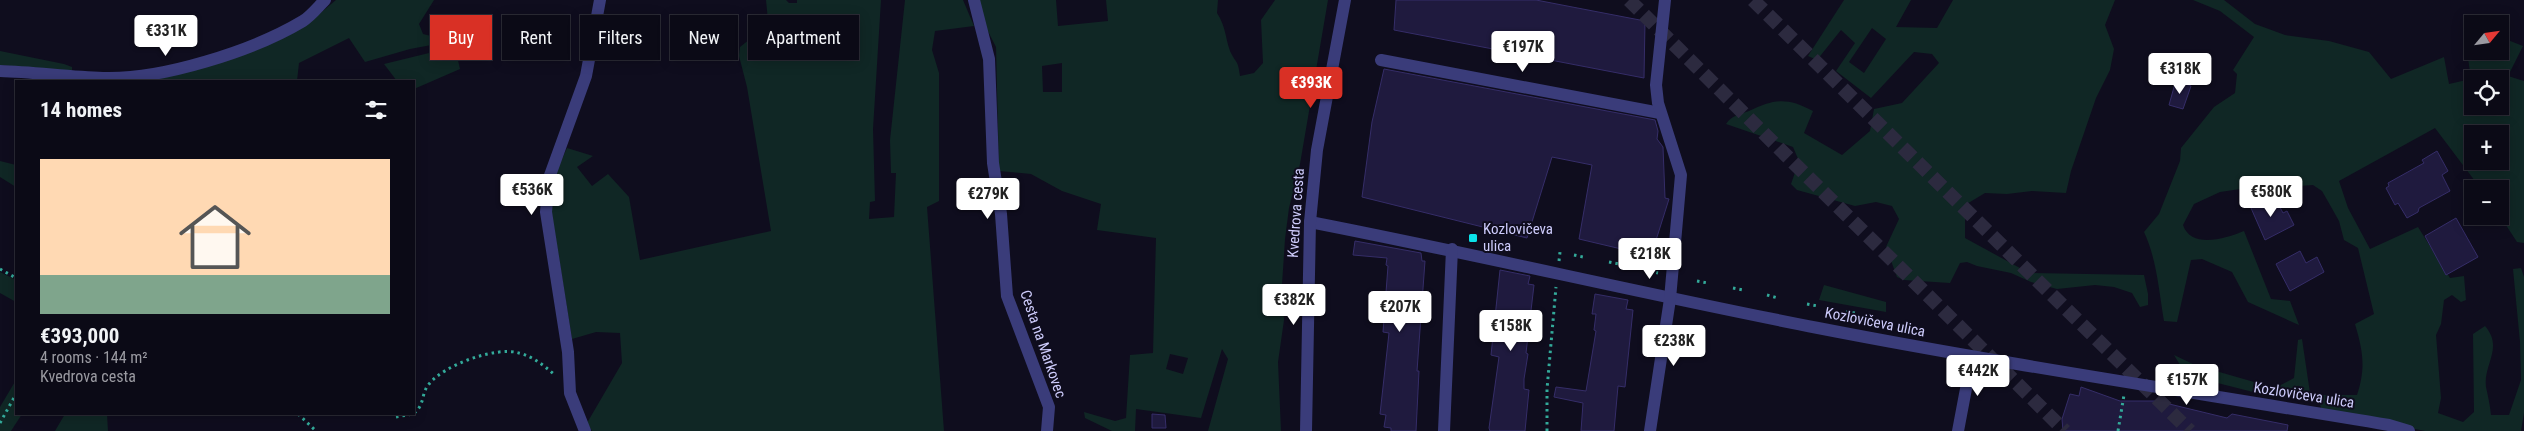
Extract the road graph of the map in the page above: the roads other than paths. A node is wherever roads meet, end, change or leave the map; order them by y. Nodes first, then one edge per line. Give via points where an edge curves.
1 (325, 0) edge
2 (600, 0) edge
3 (974, 0) edge
4 (1345, 0) edge
5 (1664, 0) edge
6 (1381, 60) dead end
7 (0, 71) edge
8 (1660, 113) junction
9 (1310, 222) junction
10 (1452, 249) junction
11 (1670, 298) junction
12 (1972, 357) junction
13 (585, 431) edge
14 (1047, 431) edge
15 (1306, 431) edge
16 (1444, 431) edge
17 (1650, 431) edge
18 (1958, 431) edge
19 (2409, 431) edge

1 - 7 street via 304,20 246,49 161,72 104,78
2 - 13 street via 586,76 549,178 546,212 568,352 570,393
3 - 14 street, Cesta na Markovec via 988,59 993,163 1001,214 1007,296 1049,407
4 - 9 street, Kvedrova cesta via 1317,150
5 - 8 street via 1656,86
6 - 8 street
8 - 11 street via 1681,175
9 - 10 street, Kozlovičeva ulica
9 - 15 street, Kvedrova cesta
10 - 11 street, Kozlovičeva ulica
10 - 16 street
11 - 12 street, Kozlovičeva ulica
11 - 17 street
12 - 18 street
12 - 19 street, Kozlovičeva ulica via 2389,425

